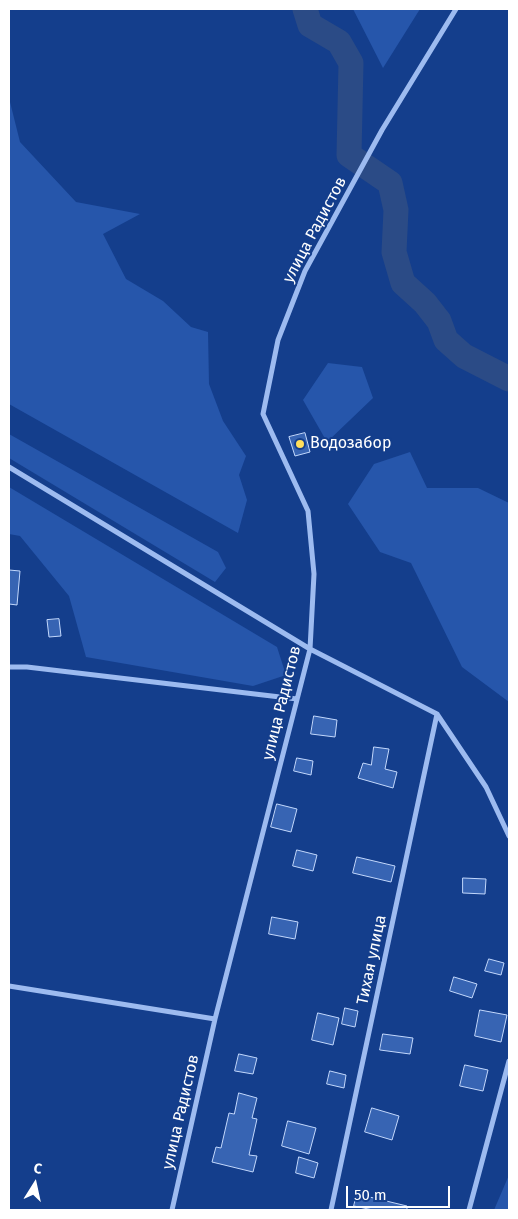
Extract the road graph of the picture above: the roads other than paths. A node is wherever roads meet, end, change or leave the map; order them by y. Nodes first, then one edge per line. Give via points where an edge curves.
1 (456, 9) edge
2 (9, 467) edge
3 (310, 649) junction
4 (9, 667) edge
5 (297, 699) junction
6 (436, 714) junction
7 (509, 836) edge
8 (9, 986) edge
9 (215, 1019) junction
10 (509, 1061) edge
11 (173, 1210) edge
12 (331, 1210) edge
13 (469, 1210) edge

1 - 3 street, улица Радистов via 382,130 305,270 278,340 263,414 308,511 314,574
2 - 3 street
3 - 5 street, улица Радистов
3 - 6 street
4 - 5 street
5 - 9 street, улица Радистов
6 - 7 street via 486,787
6 - 12 street, Тихая улица
8 - 9 street
9 - 11 street, улица Радистов
10 - 13 street

